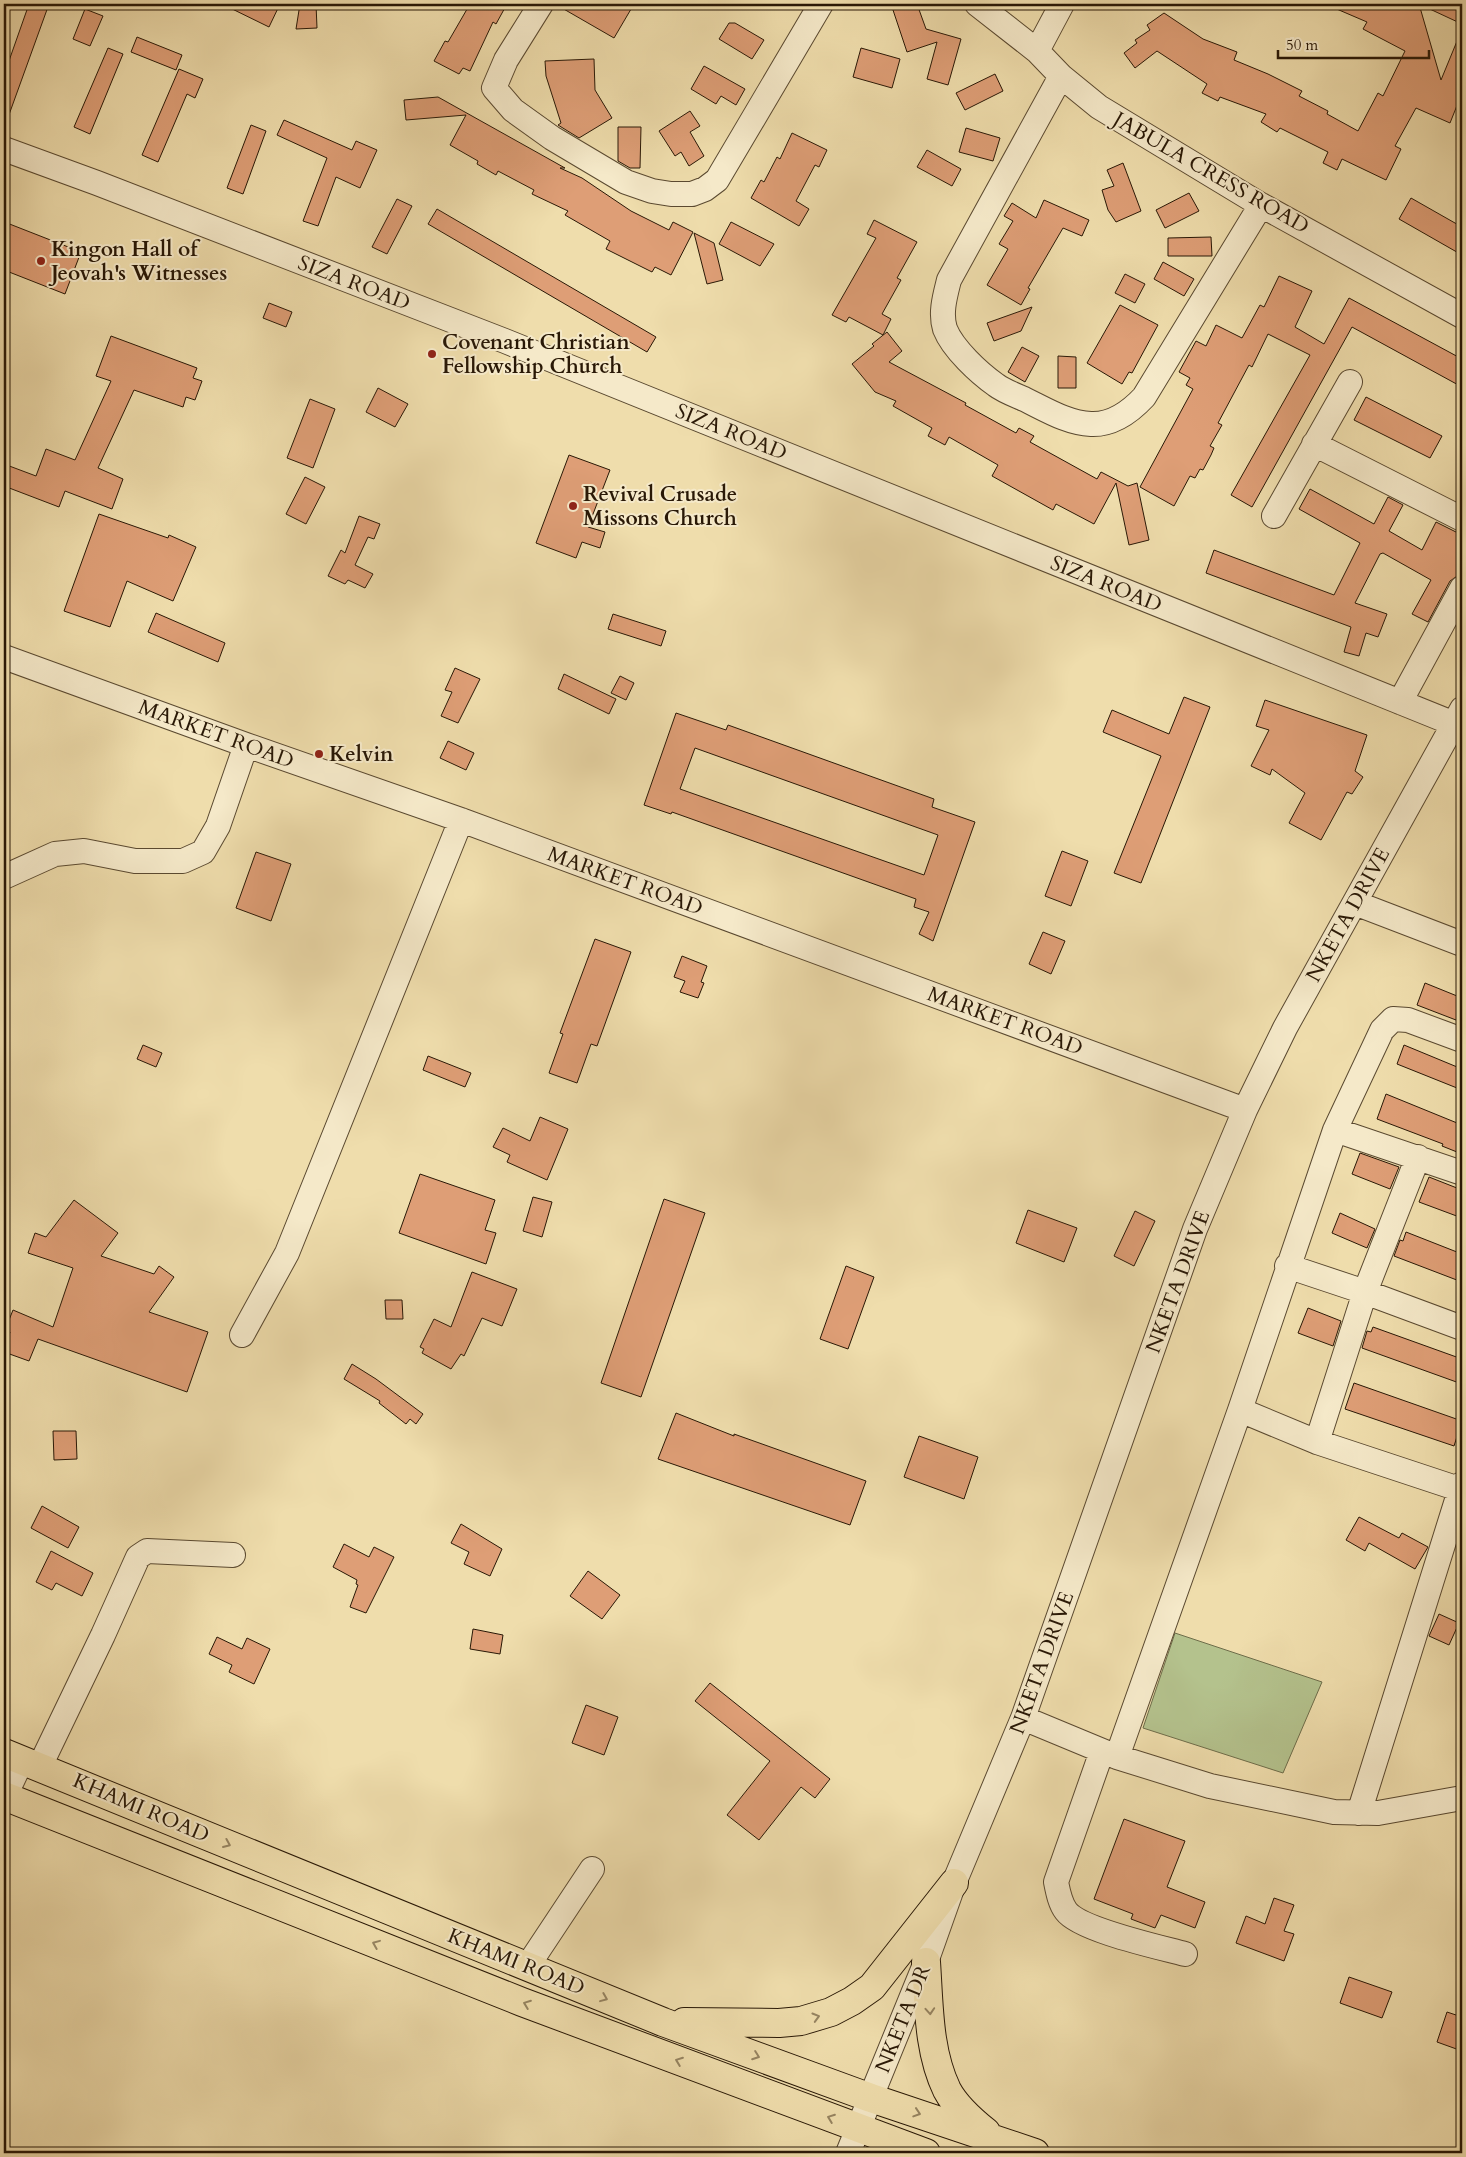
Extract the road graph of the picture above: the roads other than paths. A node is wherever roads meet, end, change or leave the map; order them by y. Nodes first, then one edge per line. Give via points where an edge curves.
1 (541, 4) edge
2 (821, 4) edge
3 (977, 4) edge
4 (1062, 4) edge
5 (1038, 51) junction
6 (1062, 76) junction
7 (4, 150) edge
8 (1261, 205) junction
9 (1462, 316) edge
10 (1350, 382) dead end
11 (1314, 444) junction
12 (1274, 516) dead end
13 (1462, 519) edge
14 (1462, 588) edge
15 (4, 657) edge
16 (1400, 702) junction
17 (1459, 720) edge
18 (246, 745) junction
19 (461, 820) junction
20 (4, 877) edge
21 (1355, 903) junction
22 (1462, 944) edge
23 (1462, 1040) edge
24 (1245, 1110) junction
25 (1336, 1130) junction
26 (1418, 1158) junction
27 (1462, 1173) edge
28 (1288, 1266) junction
29 (1364, 1292) junction
30 (1462, 1328) edge
31 (242, 1335) dead end
32 (1240, 1410) junction
33 (1317, 1442) junction
34 (1462, 1488) edge
35 (233, 1555) dead end
36 (1023, 1718) junction
37 (1110, 1754) junction
38 (22, 1760) edge
39 (4, 1797) edge
40 (1462, 1798) edge
41 (1359, 1813) junction
42 (592, 1869) dead end
43 (954, 1883) junction
44 (1185, 1954) dead end
45 (926, 1962) junction
46 (528, 1967) junction
47 (663, 2022) junction
48 (871, 2098) junction
49 (858, 2129) junction
50 (996, 2139) junction
51 (848, 2153) edge
52 (926, 2153) edge
53 (1035, 2153) edge

1 - 2 street via 506,60 494,88 513,110 560,143 626,182 671,194 692,194 717,180
3 - 5 street, JABULA CRESS ROAD
4 - 5 street
5 - 6 street, JABULA CRESS ROAD
6 - 8 street, JABULA CRESS ROAD via 1100,107
6 - 8 street via 949,280 943,306 945,329 976,369 997,386 1070,421 1093,424 1129,413 1144,398
7 - 16 street, SIZA ROAD via 505,341
8 - 9 street, JABULA CRESS ROAD
10 - 11 street
11 - 12 street
11 - 13 street
14 - 16 street
15 - 18 street, MARKET ROAD
16 - 17 street, SIZA ROAD
17 - 21 street, NKETA DRIVE
18 - 19 street, MARKET ROAD
18 - 20 street via 218,826 203,852 183,861 135,861 84,851 55,854
19 - 24 street, MARKET ROAD
19 - 31 street via 287,1253
21 - 22 street
21 - 24 street, NKETA DRIVE via 1285,1028
23 - 25 street via 1408,1020 1393,1020 1382,1030
24 - 36 street, NKETA DRIVE via 1195,1229
25 - 26 street
25 - 28 street
26 - 27 street
26 - 29 street
28 - 29 street
28 - 32 street
29 - 30 street
29 - 33 street
32 - 33 street
32 - 37 street
33 - 34 street
34 - 41 street
35 - 38 street via 147,1551 138,1558 92,1659
36 - 37 street
36 - 43 street, NKETA DRIVE
37 - 41 street via 1210,1786 1334,1812
37 - 44 street via 1056,1882 1059,1897 1066,1912 1085,1925
38 - 39 street
38 -> 46 main road, KHAMI ROAD
49 -> 39 main road, KHAMI ROAD via 522,2002
40 - 41 street via 1378,1813
42 - 46 street
43 - 45 street, NKETA DR
47 -> 43 main road via 779,2023 801,2021 831,2012 872,1986
45 - 48 street, NKETA DR
45 -> 50 main road via 936,2062 947,2091 961,2111
46 -> 47 main road, KHAMI ROAD
47 -> 48 main road, KHAMI ROAD
48 - 49 street, NKETA DR
48 -> 50 main road, KHAMI ROAD
49 - 51 street, NKETA DR
49 - 52 main road, KHAMI ROAD
50 - 53 main road, KHAMI ROAD

